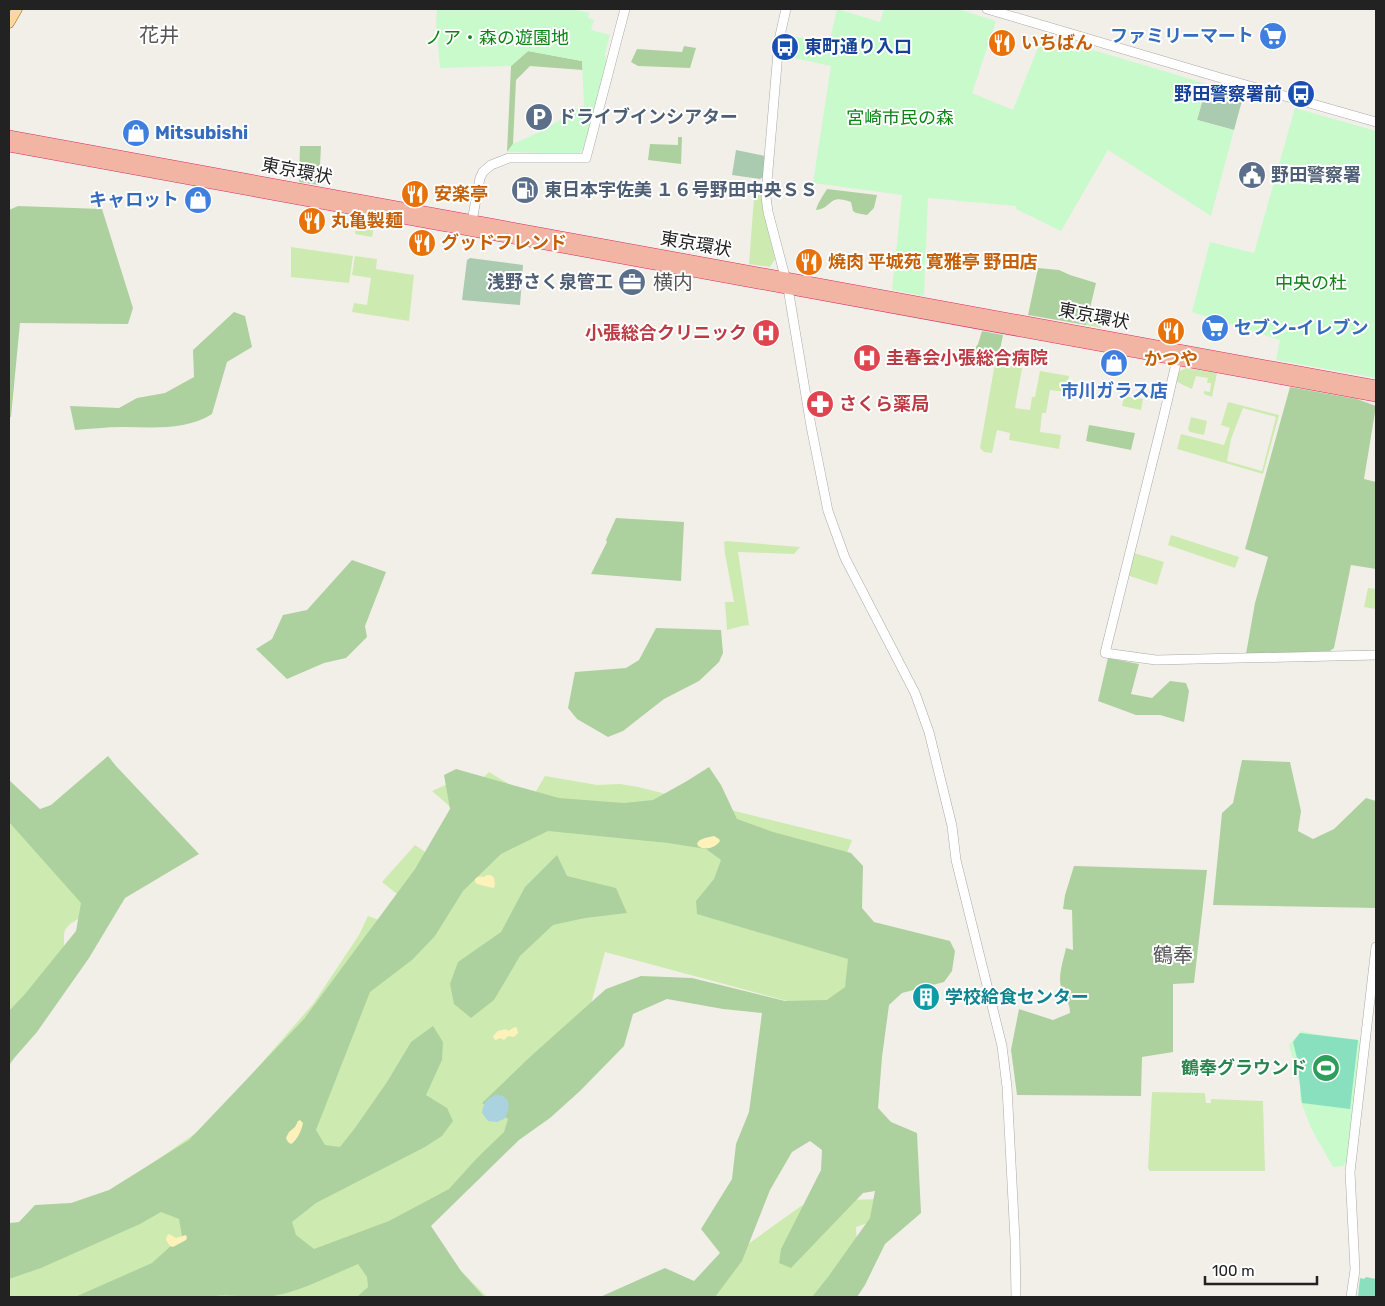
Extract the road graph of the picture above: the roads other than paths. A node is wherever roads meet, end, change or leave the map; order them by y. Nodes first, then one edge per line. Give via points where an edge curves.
1 (18, 9) edge
2 (625, 9) edge
3 (786, 9) edge
4 (987, 9) edge
5 (9, 23) edge
6 (1376, 122) edge
7 (9, 136) edge
8 (9, 146) edge
9 (472, 221) junction
10 (787, 283) junction
11 (1178, 354) junction
12 (1376, 386) edge
13 (1376, 396) edge
14 (1376, 655) edge
15 (1376, 947) edge
16 (1016, 1297) edge
17 (1351, 1297) edge

1 - 5 main road
2 - 9 street via 586,158 509,158 491,165 480,178
3 - 10 street via 779,40 766,197
4 - 6 street
7 - 9 highway, 東京環状
8 - 10 highway, 東京環状
9 - 10 highway, 東京環状
10 - 11 highway, 東京環状
10 - 16 street via 828,512 845,558 923,712 1002,1046 1008,1087
11 - 12 highway, 東京環状
11 - 13 highway, 東京環状 via 1290,381
11 - 14 street via 1105,653 1156,660
15 - 17 street via 1350,1172 1355,1270

